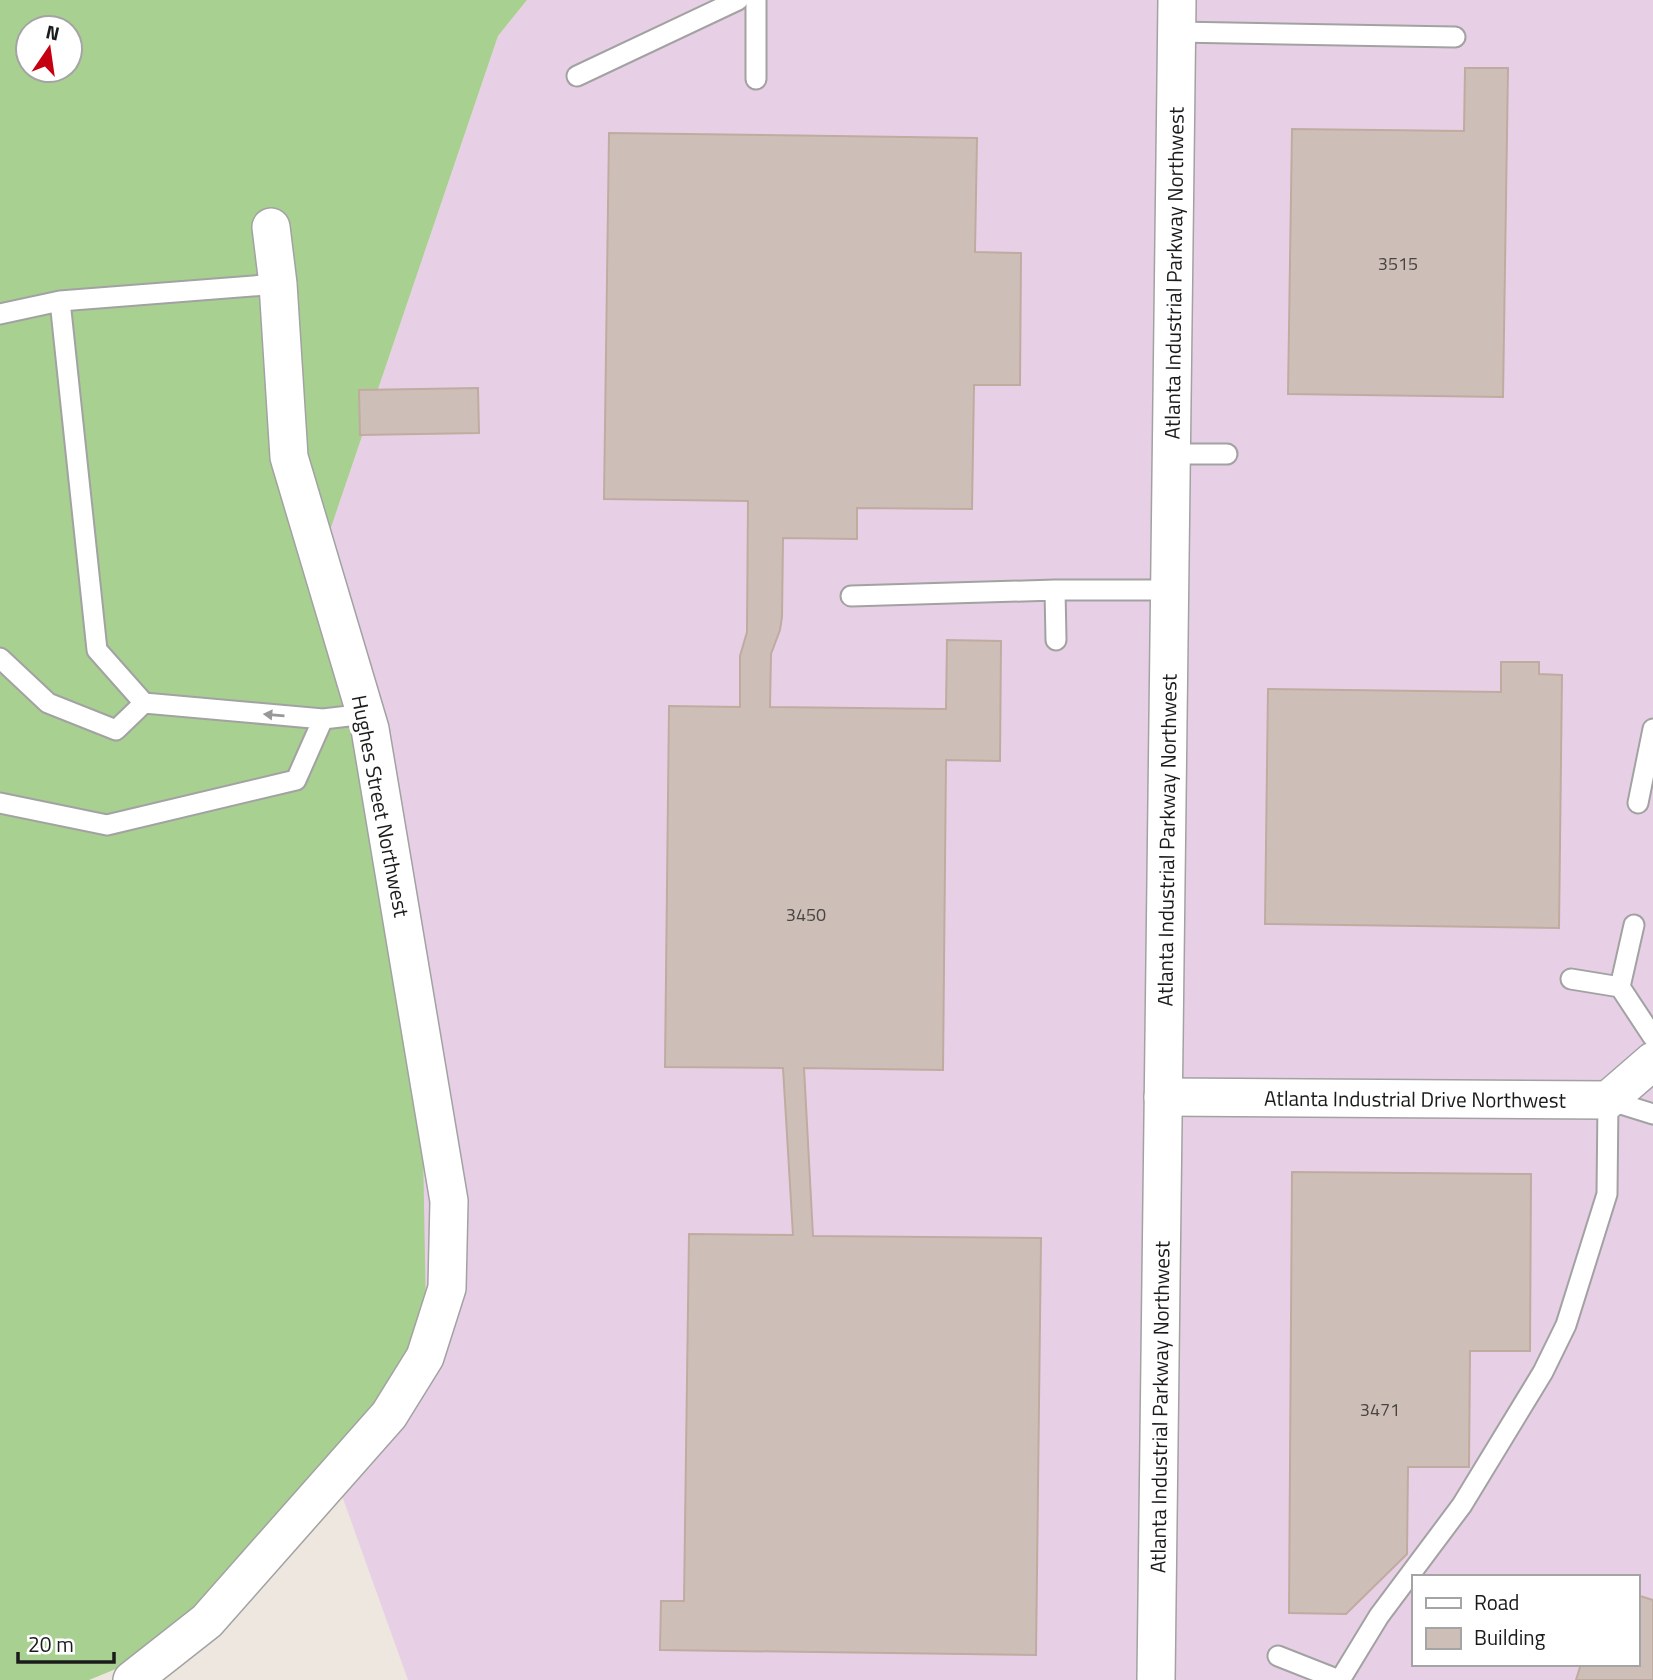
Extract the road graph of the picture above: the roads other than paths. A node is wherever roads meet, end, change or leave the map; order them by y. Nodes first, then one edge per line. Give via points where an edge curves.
1 (738, 0) edge
2 (756, 0) edge
3 (1177, 16) edge
4 (1455, 37) dead end
5 (577, 76) dead end
6 (756, 79) dead end
7 (271, 227) dead end
8 (278, 284) junction
9 (60, 301) junction
10 (0, 313) edge
11 (1171, 454) junction
12 (1227, 454) dead end
13 (1055, 590) junction
14 (1170, 590) junction
15 (851, 596) dead end
16 (1056, 640) dead end
17 (0, 658) edge
18 (144, 703) junction
19 (366, 713) junction
20 (323, 719) junction
21 (1653, 729) edge
22 (0, 803) edge
23 (1638, 803) dead end
24 (1634, 925) dead end
25 (1571, 979) dead end
26 (1620, 987) junction
27 (1653, 1037) edge
28 (1653, 1061) edge
29 (1163, 1097) junction
30 (1608, 1100) junction
31 (1653, 1114) edge
32 (1278, 1656) dead end
33 (133, 1679) edge
34 (1156, 1680) edge
35 (1340, 1680) edge

1 - 5 lane
2 - 6 lane
3 - 4 lane
3 - 11 street, Atlanta Industrial Parkway Northwest
7 - 8 street, Hughes Street Northwest
8 - 9 lane
8 - 19 street, Hughes Street Northwest via 289,457
9 - 10 lane
9 - 18 lane via 97,650
11 - 12 lane
11 - 14 street, Atlanta Industrial Parkway Northwest
13 - 14 lane
13 - 15 lane
13 - 16 lane
14 - 29 street, Atlanta Industrial Parkway Northwest
17 - 18 lane via 48,703 116,730
20 -> 18 lane
19 - 20 lane
19 - 33 street, Hughes Street Northwest via 449,1201 447,1288 425,1357 389,1415 206,1621
20 - 22 lane via 296,780 107,825
21 - 23 lane
24 - 26 lane
25 - 26 lane
26 - 27 lane
28 - 30 street
29 - 30 street, Atlanta Industrial Drive Northwest
29 - 34 street, Atlanta Industrial Parkway Northwest
30 - 31 lane
30 - 35 lane via 1607,1194 1566,1325 1543,1373 1462,1505 1379,1616
32 - 35 lane

